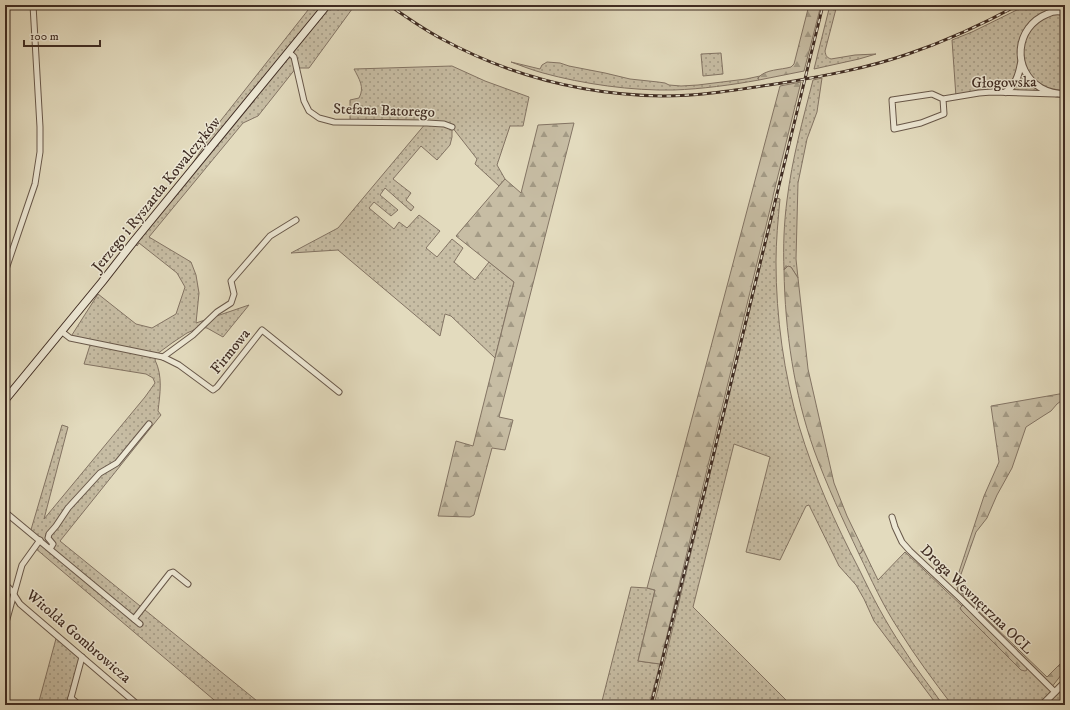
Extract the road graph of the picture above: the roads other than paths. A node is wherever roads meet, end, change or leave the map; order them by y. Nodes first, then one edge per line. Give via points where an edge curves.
1 (33, 5) edge
2 (327, 5) edge
3 (1062, 5) edge
4 (1053, 12) junction
5 (1065, 13) edge
6 (289, 52) junction
7 (1021, 61) junction
8 (1006, 92) junction
9 (1064, 94) edge
10 (944, 99) junction
11 (452, 126) dead end
12 (296, 220) dead end
13 (5, 272) edge
14 (61, 331) junction
15 (163, 357) junction
16 (339, 392) dead end
17 (5, 400) edge
18 (149, 424) dead end
19 (5, 512) edge
20 (892, 517) dead end
21 (40, 540) junction
22 (50, 548) junction
23 (5, 584) edge
24 (188, 584) dead end
25 (13, 594) junction
26 (134, 619) junction
27 (140, 624) dead end
28 (5, 626) edge
29 (82, 657) junction
30 (1065, 682) edge
31 (1055, 692) junction
32 (71, 698) junction
33 (69, 705) edge
34 (78, 705) edge
35 (138, 705) edge
36 (1042, 705) edge

1 - 13 street via 40,152 35,184
2 - 6 main road, Jerzego i Ryszarda Kowalczyków
3 - 4 street
4 - 5 street
4 - 7 street via 1039,18 1027,29 1023,37
6 - 11 street, Stefana Batorego via 294,57 304,101 309,111 319,118 334,122 427,123
6 - 14 main road, Jerzego i Ryszarda Kowalczyków
7 - 8 street via 1017,80
7 - 9 street via 1035,84 1048,91
8 - 9 street, Głogowska
8 - 10 street, Głogowska via 983,92
10 - 10 street, Głogowska via 932,94 892,100 894,129 921,123 944,114
12 - 15 street via 270,236 231,281 234,294 231,303
14 - 15 street, Firmowa via 70,338
14 - 17 main road, Jerzego i Ryszarda Kowalczyków
15 - 16 street, Firmowa via 179,365 213,390 262,330
18 - 22 street via 117,463 100,473 68,508 49,534 48,538 53,544
19 - 21 street
20 - 31 street, Droga Wewnętrzna OCL via 902,542 910,551
21 - 22 street
21 - 25 street via 22,565
22 - 26 street
23 - 25 street, Witolda Gombrowicza
24 - 26 street via 173,572 170,573
25 - 28 street
25 - 29 street, Witolda Gombrowicza via 20,604
26 - 27 street
29 - 32 street
29 - 35 street, Witolda Gombrowicza
30 - 31 street
31 - 36 street
32 - 33 street
32 - 34 street

